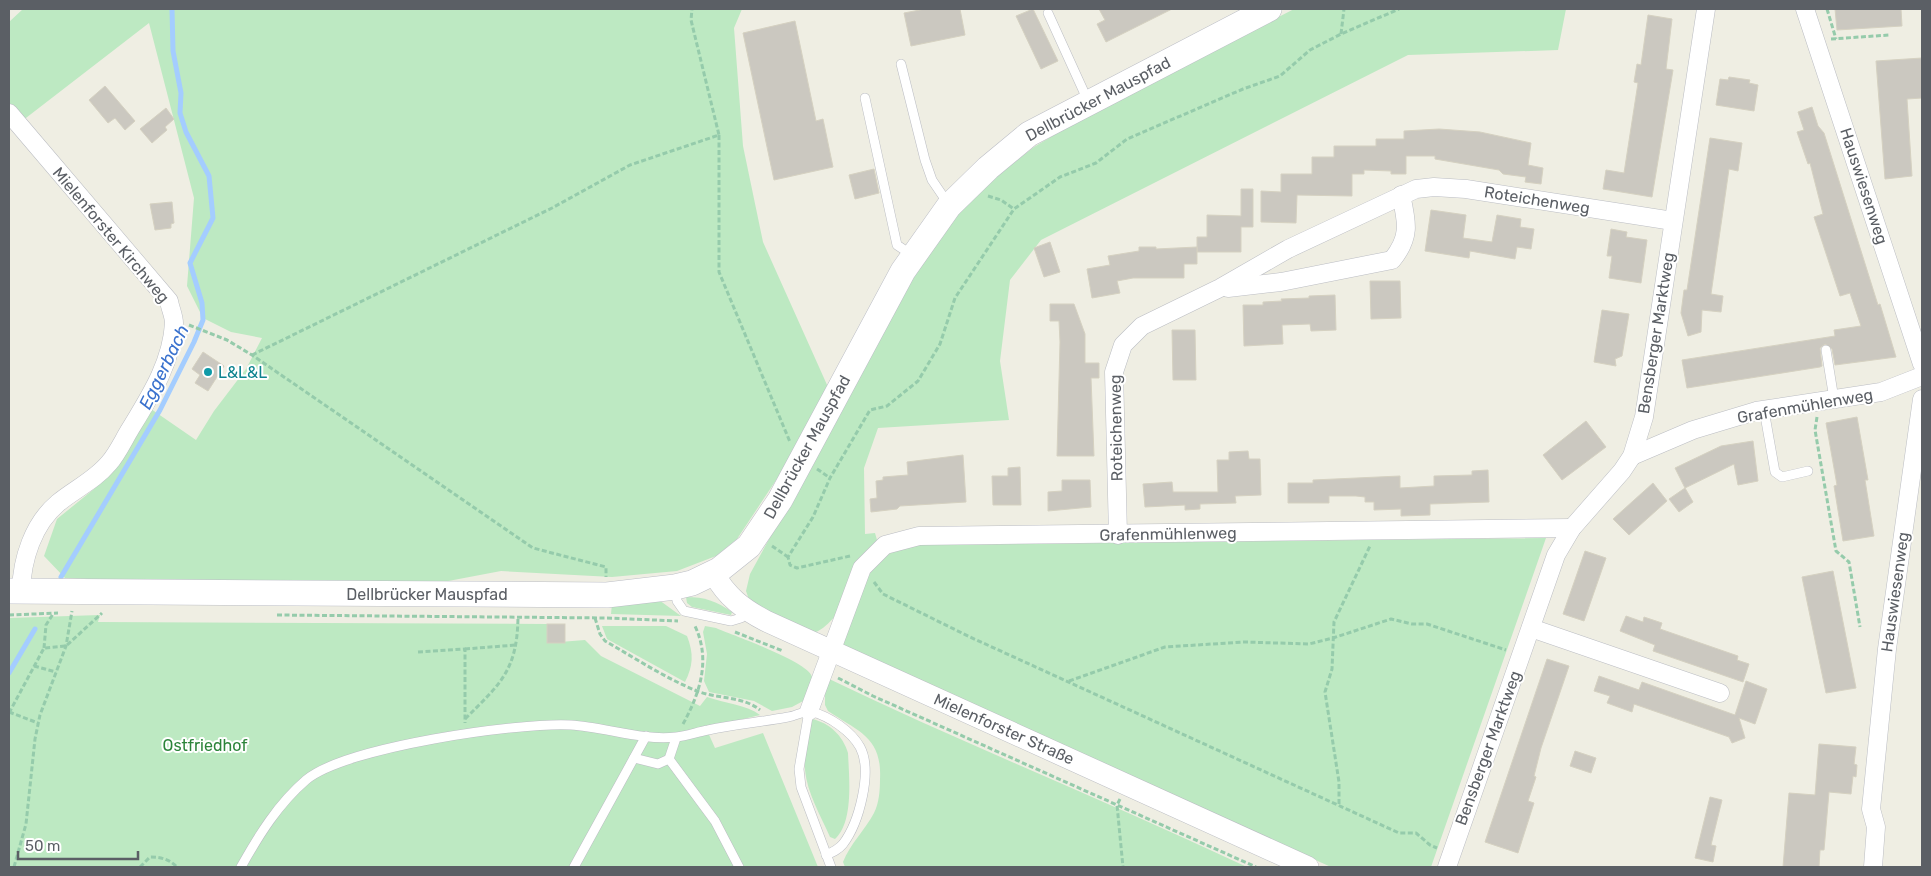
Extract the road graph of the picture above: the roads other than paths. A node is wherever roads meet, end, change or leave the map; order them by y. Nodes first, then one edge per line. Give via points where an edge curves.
1 (1268, 9) edge
2 (1706, 9) edge
3 (1805, 9) edge
4 (1048, 13) dead end
5 (900, 64) dead end
6 (865, 98) dead end
7 (1089, 103) junction
8 (9, 113) edge
9 (1401, 195) junction
10 (949, 206) junction
11 (1673, 221) junction
12 (914, 256) junction
13 (1220, 288) junction
14 (1826, 350) dead end
15 (1922, 364) edge
16 (1922, 376) edge
17 (1922, 398) edge
18 (1827, 400) junction
19 (1764, 410) junction
20 (1919, 446) edge
21 (1632, 456) junction
22 (1808, 471) dead end
23 (1572, 528) junction
24 (1118, 535) junction
25 (714, 574) junction
26 (675, 588) junction
27 (15, 591) edge
28 (747, 611) junction
29 (1531, 628) junction
30 (827, 660) junction
31 (1720, 693) dead end
32 (809, 711) junction
33 (646, 736) junction
34 (676, 738) junction
35 (634, 758) junction
36 (669, 760) junction
37 (826, 855) junction
38 (1449, 860) edge
39 (241, 867) edge
40 (574, 867) edge
41 (739, 867) edge
42 (831, 867) edge
43 (1308, 867) edge
44 (1873, 867) edge

1 - 7 main road, Dellbrücker Mauspfad
2 - 11 street, Bensberger Marktweg
3 - 15 street, Hauswiesenweg
4 - 7 lane
5 - 10 lane via 925,160 932,180
6 - 12 lane via 897,245
7 - 10 main road, Dellbrücker Mauspfad via 1029,134
8 - 27 street, Mielenforster Kirchweg via 169,301 174,321 169,355 148,399 110,463 93,479 58,502 40,521 29,547 22,579
9 - 11 street, Roteichenweg via 1434,187 1466,189
9 - 13 street, Roteichenweg via 1288,249
9 - 13 street, Roteichenweg via 1406,220 1404,246 1392,260 1281,282
10 - 12 main road, Dellbrücker Mauspfad
11 - 21 street, Bensberger Marktweg via 1644,417
12 - 25 main road, Dellbrücker Mauspfad via 780,500 749,546
13 - 24 street, Roteichenweg via 1142,326 1122,344 1114,372
14 - 18 lane
16 - 18 street, Grafenmühlenweg via 1881,392
17 - 20 street, Hauswiesenweg
18 - 19 street, Grafenmühlenweg
19 - 21 street, Grafenmühlenweg via 1693,430
19 - 22 lane via 1775,472 1782,476
20 - 44 street, Hauswiesenweg via 1887,649 1871,809 1876,828
21 - 23 street, Bensberger Marktweg
23 - 24 street, Grafenmühlenweg
23 - 29 street, Bensberger Marktweg via 1556,555
24 - 30 street, Grafenmühlenweg via 919,536 884,545 862,568
25 - 26 main road, Dellbrücker Mauspfad
25 - 28 street, Mielenforster Straße via 722,589
26 - 27 main road, Dellbrücker Mauspfad via 607,595 76,606
26 - 28 lane via 677,601 684,611 731,621
28 - 30 street, Mielenforster Straße
29 - 31 street
29 - 38 street, Bensberger Marktweg
30 - 32 street, Grafenmühlenweg
30 - 43 street, Mielenforster Straße via 1127,785
32 - 34 lane
32 - 37 lane via 799,769 801,787
32 - 37 lane via 826,717 853,738 863,755 866,770 862,797 850,832 837,850
33 - 34 lane
33 - 35 lane
33 - 39 lane via 571,725 466,733 342,762 307,779 271,818
34 - 36 lane
35 - 36 lane via 658,764
35 - 40 lane
36 - 41 lane via 715,821
37 - 42 lane

